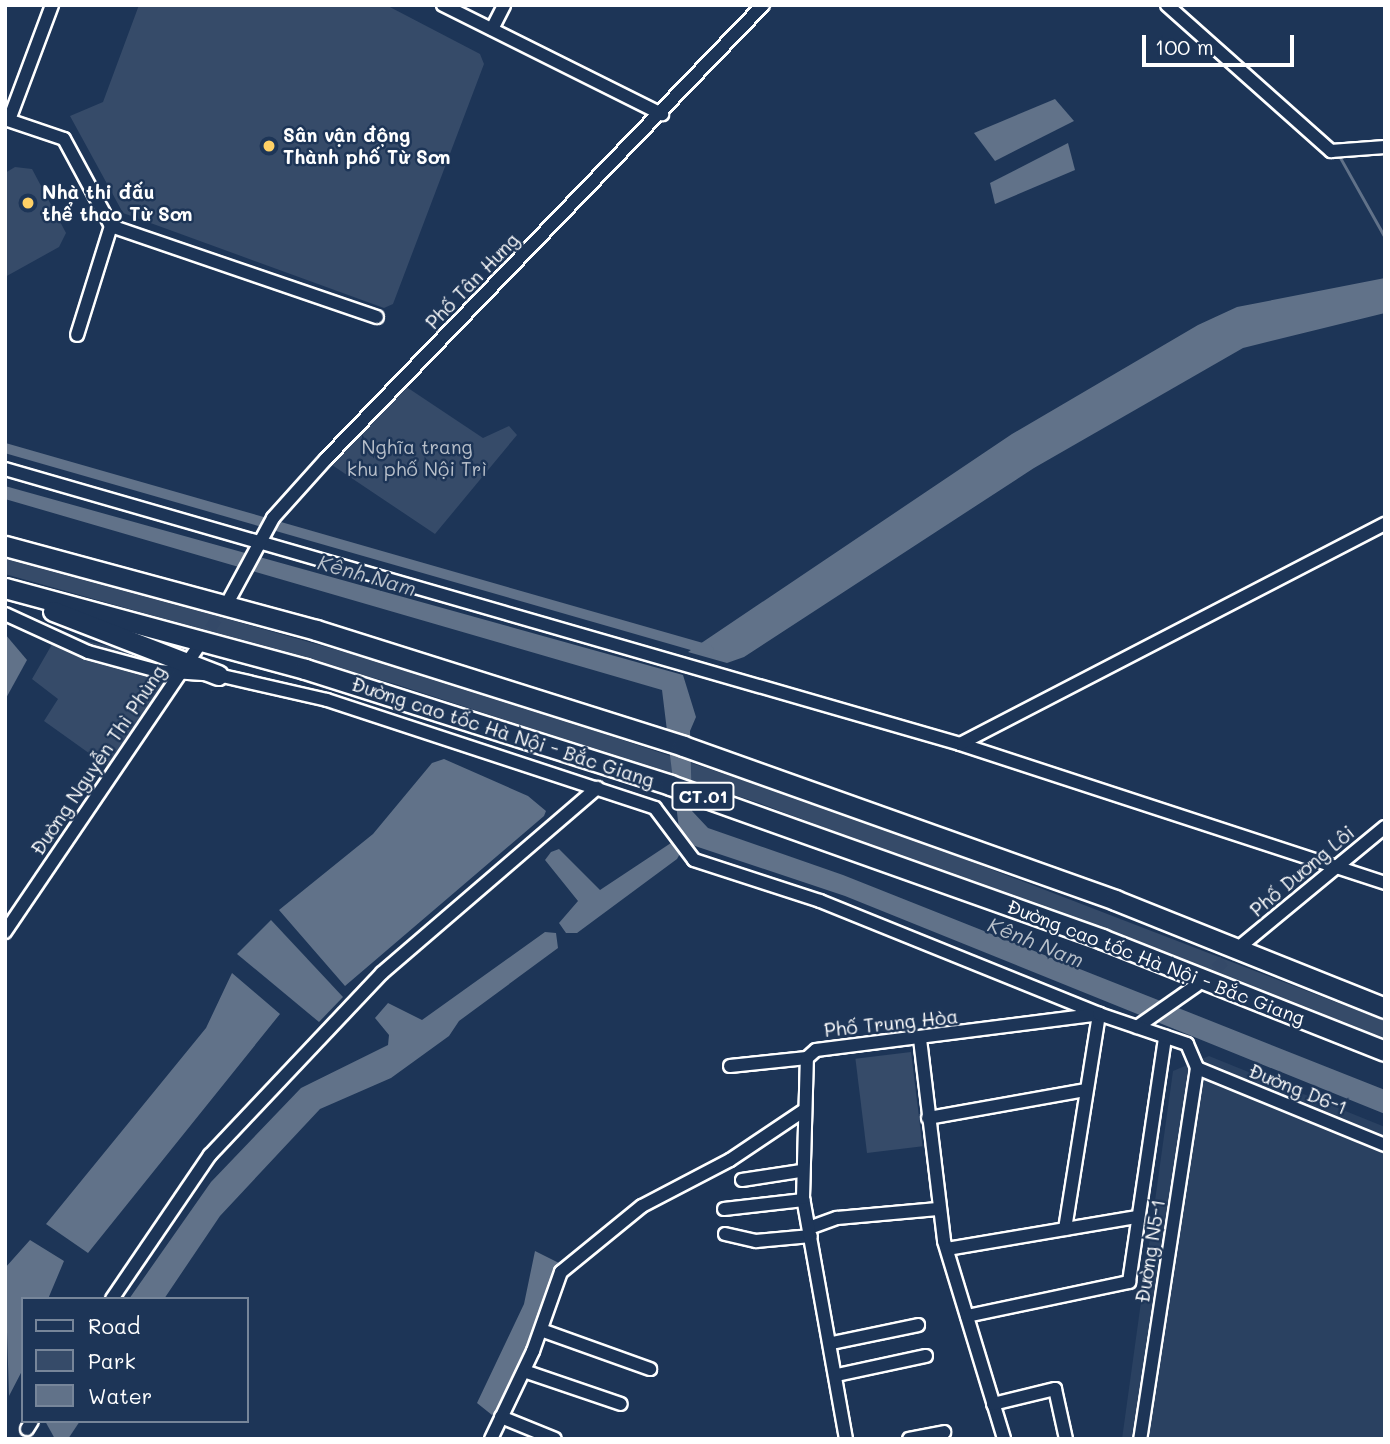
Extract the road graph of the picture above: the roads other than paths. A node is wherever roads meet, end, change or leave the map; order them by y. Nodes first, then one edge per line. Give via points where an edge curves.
1 (52, 5) edge
2 (444, 5) edge
3 (504, 5) edge
4 (764, 5) edge
5 (1167, 5) edge
6 (492, 29) junction
7 (662, 114) junction
8 (7, 119) edge
9 (1385, 147) edge
10 (111, 226) junction
11 (377, 317) dead end
12 (77, 335) dead end
13 (5, 469) edge
14 (1385, 524) edge
15 (258, 541) junction
16 (5, 546) edge
17 (5, 588) edge
18 (5, 596) edge
19 (230, 598) tunnel mouth
20 (5, 614) edge
21 (200, 644) tunnel mouth
22 (183, 669) junction
23 (218, 675) joint
24 (960, 744) junction
25 (597, 788) junction
26 (1385, 827) edge
27 (1338, 866) junction
28 (1385, 883) edge
29 (5, 932) edge
30 (1243, 944) tunnel mouth
31 (1192, 989) tunnel mouth
32 (1385, 1008) edge
33 (1099, 1014) junction
34 (1137, 1027) junction
35 (1165, 1037) junction
36 (920, 1039) junction
37 (1385, 1051) edge
38 (807, 1058) junction
39 (730, 1066) dead end
40 (1197, 1068) junction
41 (1085, 1090) junction
42 (803, 1111) junction
43 (928, 1118) junction
44 (1385, 1145) edge
45 (801, 1171) junction
46 (742, 1180) dead end
47 (803, 1200) junction
48 (724, 1209) dead end
49 (938, 1209) junction
50 (1137, 1217) junction
51 (1065, 1229) junction
52 (810, 1232) junction
53 (725, 1234) dead end
54 (947, 1249) junction
55 (113, 1297) edge
56 (967, 1316) junction
57 (918, 1325) dead end
58 (541, 1329) junction
59 (832, 1343) junction
60 (926, 1356) dead end
61 (650, 1369) dead end
62 (524, 1371) junction
63 (837, 1375) junction
64 (621, 1404) dead end
65 (993, 1404) junction
66 (501, 1417) junction
67 (944, 1432) dead end
68 (491, 1439) edge
69 (555, 1439) edge
70 (846, 1439) edge
71 (909, 1439) edge
72 (1004, 1439) edge
73 (1066, 1439) edge
74 (1140, 1439) edge

1 - 8 street
2 - 6 street
3 - 6 street
4 - 7 street, Phố Tân Hưng
5 - 9 street via 1338,150
6 - 7 street
7 - 15 street, Phố Tân Hưng via 273,518
8 - 10 street via 64,139
10 - 11 street
10 - 12 street
13 - 15 street
14 - 24 street
15 - 19 street, Phố Tân Hưng
15 - 24 street
16 - 32 highway, Đường cao tốc Hà Nội - Bắc Giang / CT.01 via 316,630 683,746 1115,900
17 - 37 highway, Đường cao tốc Hà Nội - Bắc Giang / CT.01 via 317,673 670,785 1102,939
18 - 22 highway
20 - 22 street via 88,652
21 - 22 street, Đường Nguyễn Thì Phùng
22 - 23 highway
22 - 29 street, Đường Nguyễn Thì Phùng
23 - 25 street via 327,700
24 - 27 street
25 - 33 street via 657,810 694,860 820,901
25 - 55 street via 382,973 210,1155
26 - 27 street, Phố Dương Lôi
27 - 28 street
27 - 30 street, Phố Dương Lôi
31 - 34 street
33 - 34 street, Phố Trung Hòa
33 - 36 street, Phố Trung Hòa
33 - 41 street
34 - 35 street, Phố Trung Hòa
35 - 40 street, Phố Trung Hòa via 1191,1047
35 - 50 street
36 - 38 street, Phố Trung Hòa via 816,1050
36 - 43 street
38 - 39 street
38 - 42 street, Phố Trung Hòa
40 - 44 street, Đường D6-1
40 - 74 street, Đường N5-1
41 - 43 street
41 - 51 street
42 - 45 street, Phố Trung Hòa
42 - 58 street via 730,1160 642,1206 592,1244 561,1272
43 - 49 street
45 - 46 street
45 - 47 street, Phố Trung Hòa
47 - 48 street
47 - 52 street, Phố Trung Hòa
49 - 52 street via 837,1218
49 - 54 street
50 - 51 street
50 - 56 street via 1129,1282
51 - 54 street
52 - 53 street via 756,1241
52 - 59 street, Phố Trung Hòa
54 - 56 street
56 - 65 street
57 - 59 street
58 - 61 street
58 - 62 street
59 - 63 street, Phố Trung Hòa
60 - 63 street
62 - 64 street
62 - 66 street
63 - 70 street, Phố Trung Hòa
65 - 72 street
65 - 73 street via 1055,1389
66 - 68 street
66 - 69 street
67 - 71 street

